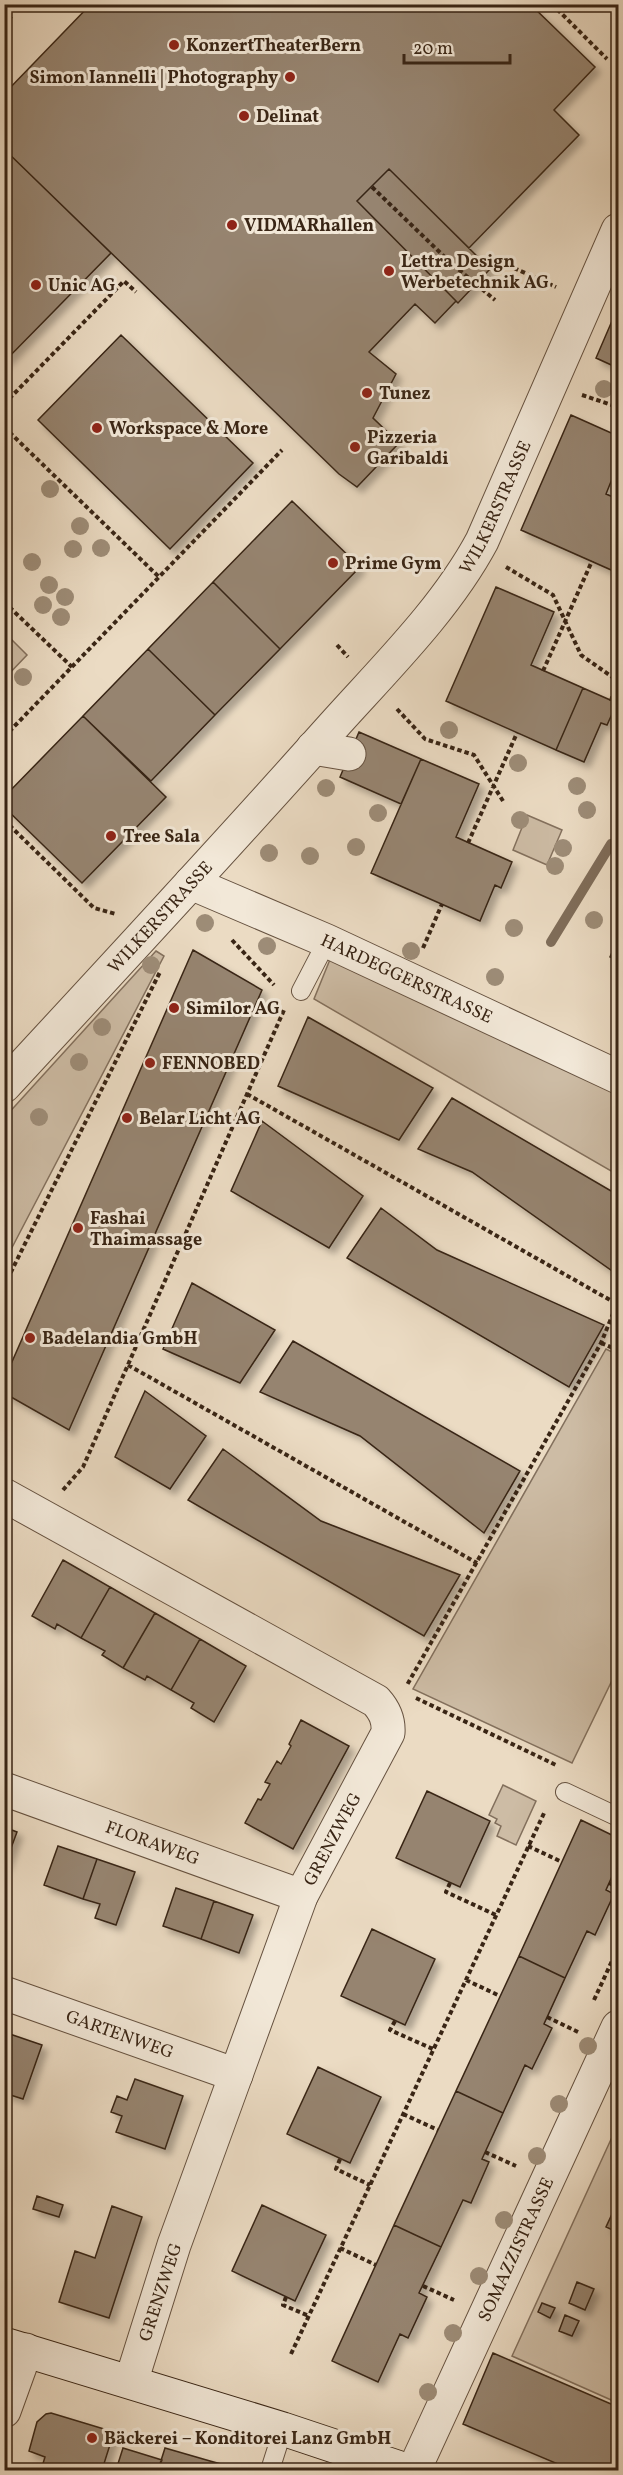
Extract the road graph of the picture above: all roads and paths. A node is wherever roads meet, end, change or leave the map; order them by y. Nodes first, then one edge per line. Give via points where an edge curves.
1 (552, 4) edge
2 (607, 59) dead end
3 (372, 187) dead end
4 (618, 230) edge
5 (514, 268) dead end
6 (136, 292) dead end
7 (495, 300) dead end
8 (586, 302) junction
9 (591, 399) dead end
10 (4, 404) edge
11 (618, 407) edge
12 (4, 427) edge
13 (282, 450) dead end
14 (592, 561) dead end
15 (515, 572) dead end
16 (159, 578) junction
17 (4, 602) edge
18 (566, 621) junction
19 (72, 667) junction
20 (543, 671) dead end
21 (617, 680) edge
22 (611, 701) dead end
23 (517, 733) dead end
24 (4, 737) edge
25 (425, 739) dead end
26 (313, 748) junction
27 (349, 754) dead end
28 (494, 786) junction
29 (503, 801) dead end
30 (4, 820) edge
31 (468, 843) dead end
32 (192, 883) junction
33 (442, 904) dead end
34 (121, 915) dead end
35 (327, 941) junction
36 (250, 959) dead end
37 (160, 971) dead end
38 (409, 980) junction
39 (281, 991) dead end
40 (295, 995) joint
41 (618, 1077) edge
42 (4, 1086) edge
43 (247, 1094) junction
44 (4, 1286) edge
45 (601, 1343) junction
46 (618, 1350) edge
47 (128, 1365) junction
48 (61, 1492) dead end
49 (4, 1495) edge
50 (477, 1563) junction
51 (403, 1691) dead end
52 (4, 1789) edge
53 (565, 1792) dead end
54 (546, 1808) dead end
55 (618, 1816) edge
56 (528, 1846) junction
57 (562, 1862) dead end
58 (450, 1883) dead end
59 (609, 1883) dead end
60 (618, 1887) edge
61 (301, 1896) junction
62 (496, 1915) junction
63 (466, 1980) junction
64 (4, 1993) edge
65 (500, 1996) dead end
66 (547, 2018) dead end
67 (395, 2021) dead end
68 (618, 2027) edge
69 (579, 2032) dead end
70 (433, 2049) junction
71 (236, 2075) junction
72 (403, 2114) junction
73 (438, 2130) dead end
74 (485, 2152) dead end
75 (340, 2159) dead end
76 (517, 2167) dead end
77 (370, 2185) junction
78 (340, 2248) junction
79 (376, 2265) dead end
80 (423, 2286) dead end
81 (286, 2296) dead end
82 (455, 2300) dead end
83 (309, 2316) junction
84 (15, 2347) edge
85 (291, 2354) dead end
86 (131, 2382) junction
87 (4, 2411) edge
88 (283, 2429) junction
89 (270, 2470) edge
90 (406, 2470) edge
91 (414, 2470) edge

1 - 2 path
3 - 7 path
4 - 8 street, WILKERSTRASSE
5 - 8 path
6 - 10 path via 124,281
8 - 26 street, WILKERSTRASSE via 477,550 441,603
9 - 11 path
12 - 16 path
13 - 16 path
14 - 18 path
15 - 18 path via 553,594
16 - 19 path
17 - 19 path
18 - 20 path
18 - 21 path via 581,655
19 - 24 path
21 - 22 path
23 - 28 path
25 - 28 path via 474,755
26 - 27 street
26 - 32 street, WILKERSTRASSE
28 - 29 path
28 - 31 path
30 - 34 path via 94,908
32 - 35 street, HARDEGGERSTRASSE
32 - 42 street, WILKERSTRASSE
33 - 38 path
35 - 38 street, HARDEGGERSTRASSE
35 - 40 lane
36 - 39 path
37 - 44 path
38 - 41 street, HARDEGGERSTRASSE
40 - 43 path
43 - 45 path via 617,1304
43 - 47 path
45 - 46 path
45 - 50 path
47 - 48 path via 83,1467
47 - 50 path
49 - 61 street, GRENZWEG via 381,1707 389,1724 388,1734
50 - 51 path
52 - 61 street, FLORAWEG
53 - 55 lane
54 - 56 path
56 - 57 path
56 - 62 path
58 - 62 path via 446,1892
59 - 60 path
61 - 71 street, GRENZWEG
62 - 63 path
63 - 65 path
63 - 70 path
64 - 71 street, GARTENWEG
66 - 69 path
67 - 70 path via 390,2030
68 - 91 street, SOMAZZISTRASSE
70 - 72 path
71 - 86 street, GRENZWEG via 174,2246
72 - 73 path
72 - 77 path
74 - 76 path
75 - 77 path via 336,2169
77 - 78 path
78 - 79 path
78 - 83 path
80 - 82 path
81 - 83 path via 283,2305
83 - 85 path
84 - 86 street
84 - 87 street
86 - 88 street
88 - 89 lane
88 - 90 street

